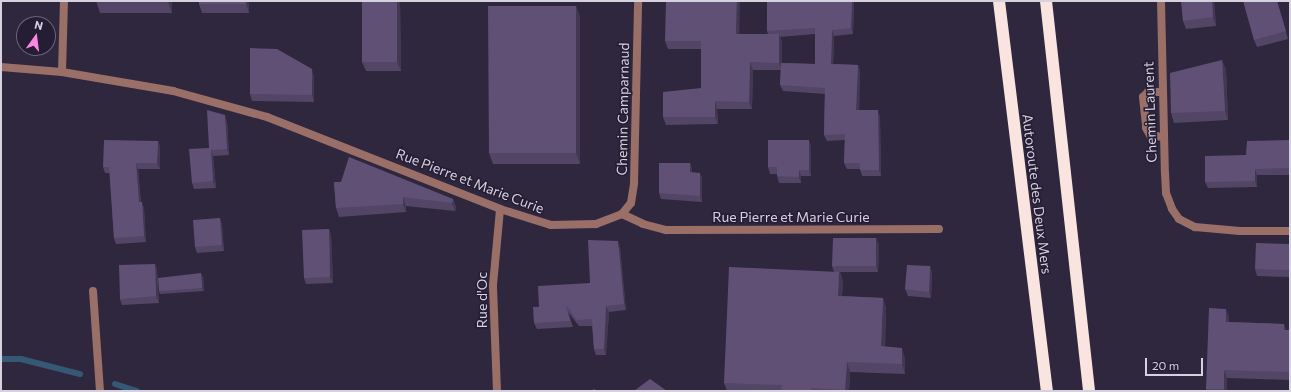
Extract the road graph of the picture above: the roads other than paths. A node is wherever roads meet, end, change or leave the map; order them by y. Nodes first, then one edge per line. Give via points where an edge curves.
1 (64, 1) edge
2 (638, 1) edge
3 (999, 1) edge
4 (1046, 1) edge
5 (1161, 1) edge
6 (1, 67) edge
7 (62, 72) junction
8 (1162, 92) junction
9 (1163, 137) junction
10 (500, 209) junction
11 (622, 214) junction
12 (939, 229) dead end
13 (1290, 231) edge
14 (93, 291) dead end
15 (100, 391) edge
16 (497, 391) edge
17 (1046, 391) edge
18 (1089, 391) edge

1 - 7 street
2 - 11 street, Chemin Camparnaud via 634,183 631,202
3 - 17 highway, Autoroute des Deux Mers
4 - 18 highway, Autoroute des Deux Mers
5 - 8 street, Chemin Laurent
6 - 7 street, Rue Pierre et Marie Curie
7 - 10 street, Rue Pierre et Marie Curie via 173,91 267,117
8 - 9 street, Chemin Laurent
8 - 9 street via 1148,92 1143,97 1146,128 1150,135
9 - 13 street, Chemin Laurent via 1166,193 1179,219 1195,227 1212,229
10 - 11 street, Rue Pierre et Marie Curie via 551,225 596,224
10 - 16 street, Rue d'Oc via 493,285
11 - 12 street, Rue Pierre et Marie Curie via 643,224 666,230
14 - 15 street

